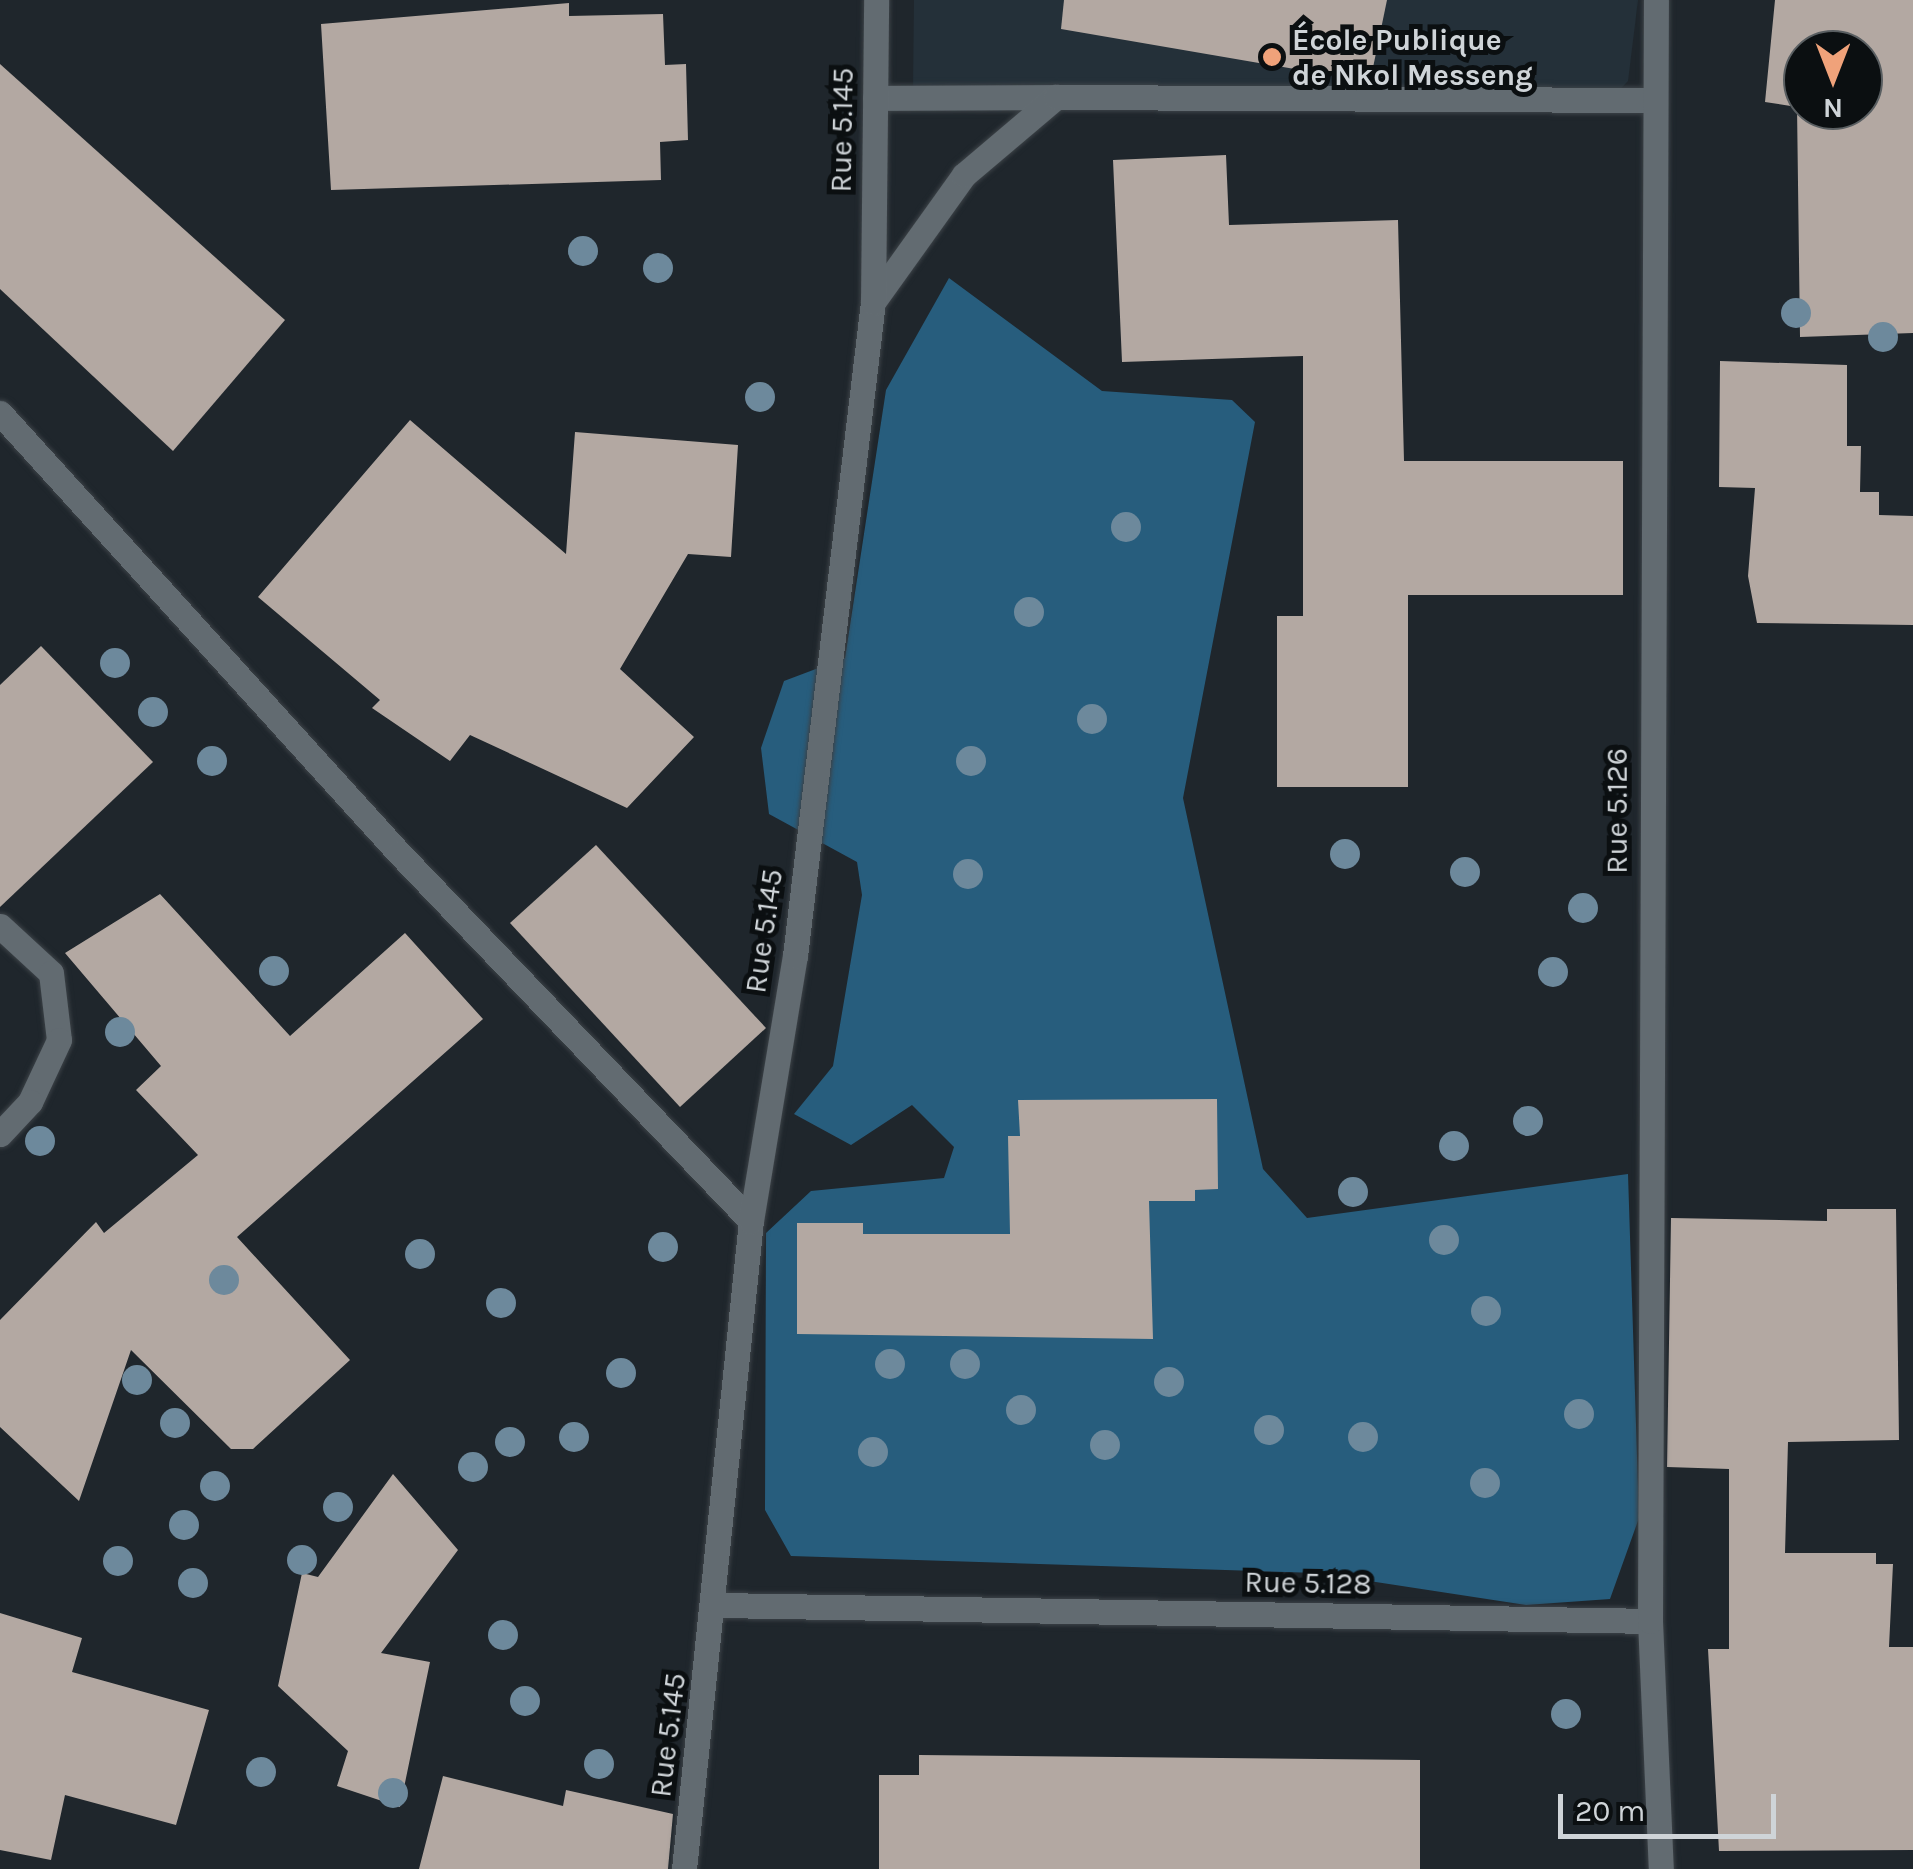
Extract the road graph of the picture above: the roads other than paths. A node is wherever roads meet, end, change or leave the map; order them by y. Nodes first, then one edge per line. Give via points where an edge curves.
1 (876, 0) edge
2 (1656, 0) edge
3 (1056, 97) junction
4 (876, 98) junction
5 (1649, 100) junction
6 (873, 302) junction
7 (0, 413) edge
8 (0, 926) edge
9 (0, 1134) edge
10 (750, 1221) junction
11 (718, 1604) junction
12 (1650, 1622) junction
13 (684, 1869) edge
14 (1661, 1869) edge

1 - 4 street, Rue 5.145
2 - 5 street, Rue 5.126
3 - 4 street
3 - 5 street
3 - 6 street via 964,175
4 - 6 street, Rue 5.145
5 - 12 street, Rue 5.126
6 - 10 street, Rue 5.145 via 795,956
7 - 10 street
8 - 9 street via 51,973 60,1040 30,1102
10 - 11 street, Rue 5.145
11 - 12 street, Rue 5.128
11 - 13 street, Rue 5.145
12 - 14 street

